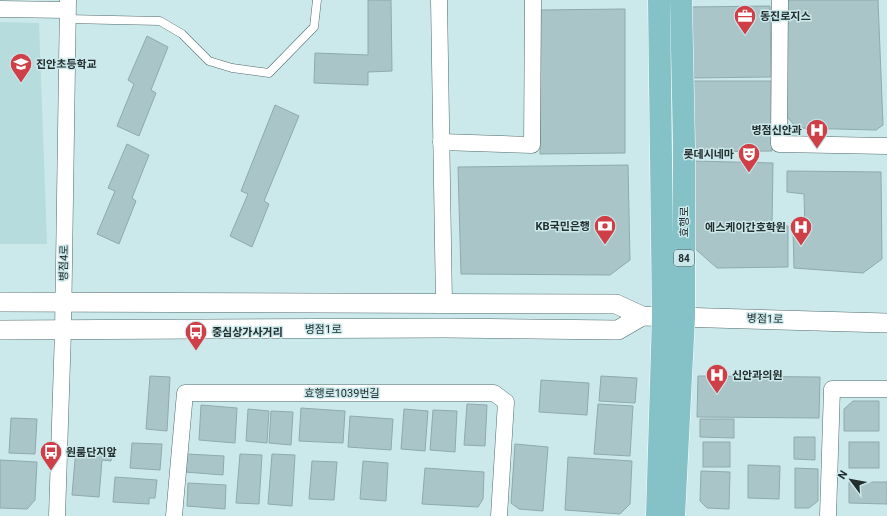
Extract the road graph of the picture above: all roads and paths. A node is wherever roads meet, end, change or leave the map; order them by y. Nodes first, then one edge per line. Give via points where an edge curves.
1 (317, 0) edge
2 (439, 0) edge
3 (533, 0) edge
4 (659, 0) edge
5 (681, 0) edge
6 (780, 0) edge
7 (0, 9) edge
8 (67, 10) edge
9 (441, 142) junction
10 (887, 146) edge
11 (0, 302) edge
12 (64, 302) junction
13 (444, 304) junction
14 (663, 316) junction
15 (887, 323) edge
16 (0, 330) edge
17 (63, 331) junction
18 (887, 389) edge
19 (57, 516) edge
20 (174, 516) edge
21 (499, 516) edge
22 (657, 516) edge
23 (674, 516) edge
24 (828, 516) edge

1 - 8 lane via 314,27 268,73 232,68 209,61 182,34 160,21
2 - 9 street
3 - 9 street via 532,145
4 - 14 main road, 효행로 / 84
5 - 14 main road, 효행로 / 84 via 684,144
6 - 10 street via 779,144
7 - 8 street
8 - 12 street, 병점4로
9 - 13 street
11 - 12 street, 병점1로
12 - 13 street, 병점1로
12 - 17 street, 병점4로
13 - 14 street, 병점1로 via 616,304
14 - 15 street, 병점1로
14 - 17 street, 병점1로 via 618,330 445,328
14 - 22 main road, 효행로 / 84
14 - 23 main road, 효행로 / 84
16 - 17 street, 병점1로
17 - 19 street, 병점4로
18 - 24 street via 832,389
20 - 21 street, 효행로1039번길 via 185,393 399,392 494,392 506,402

